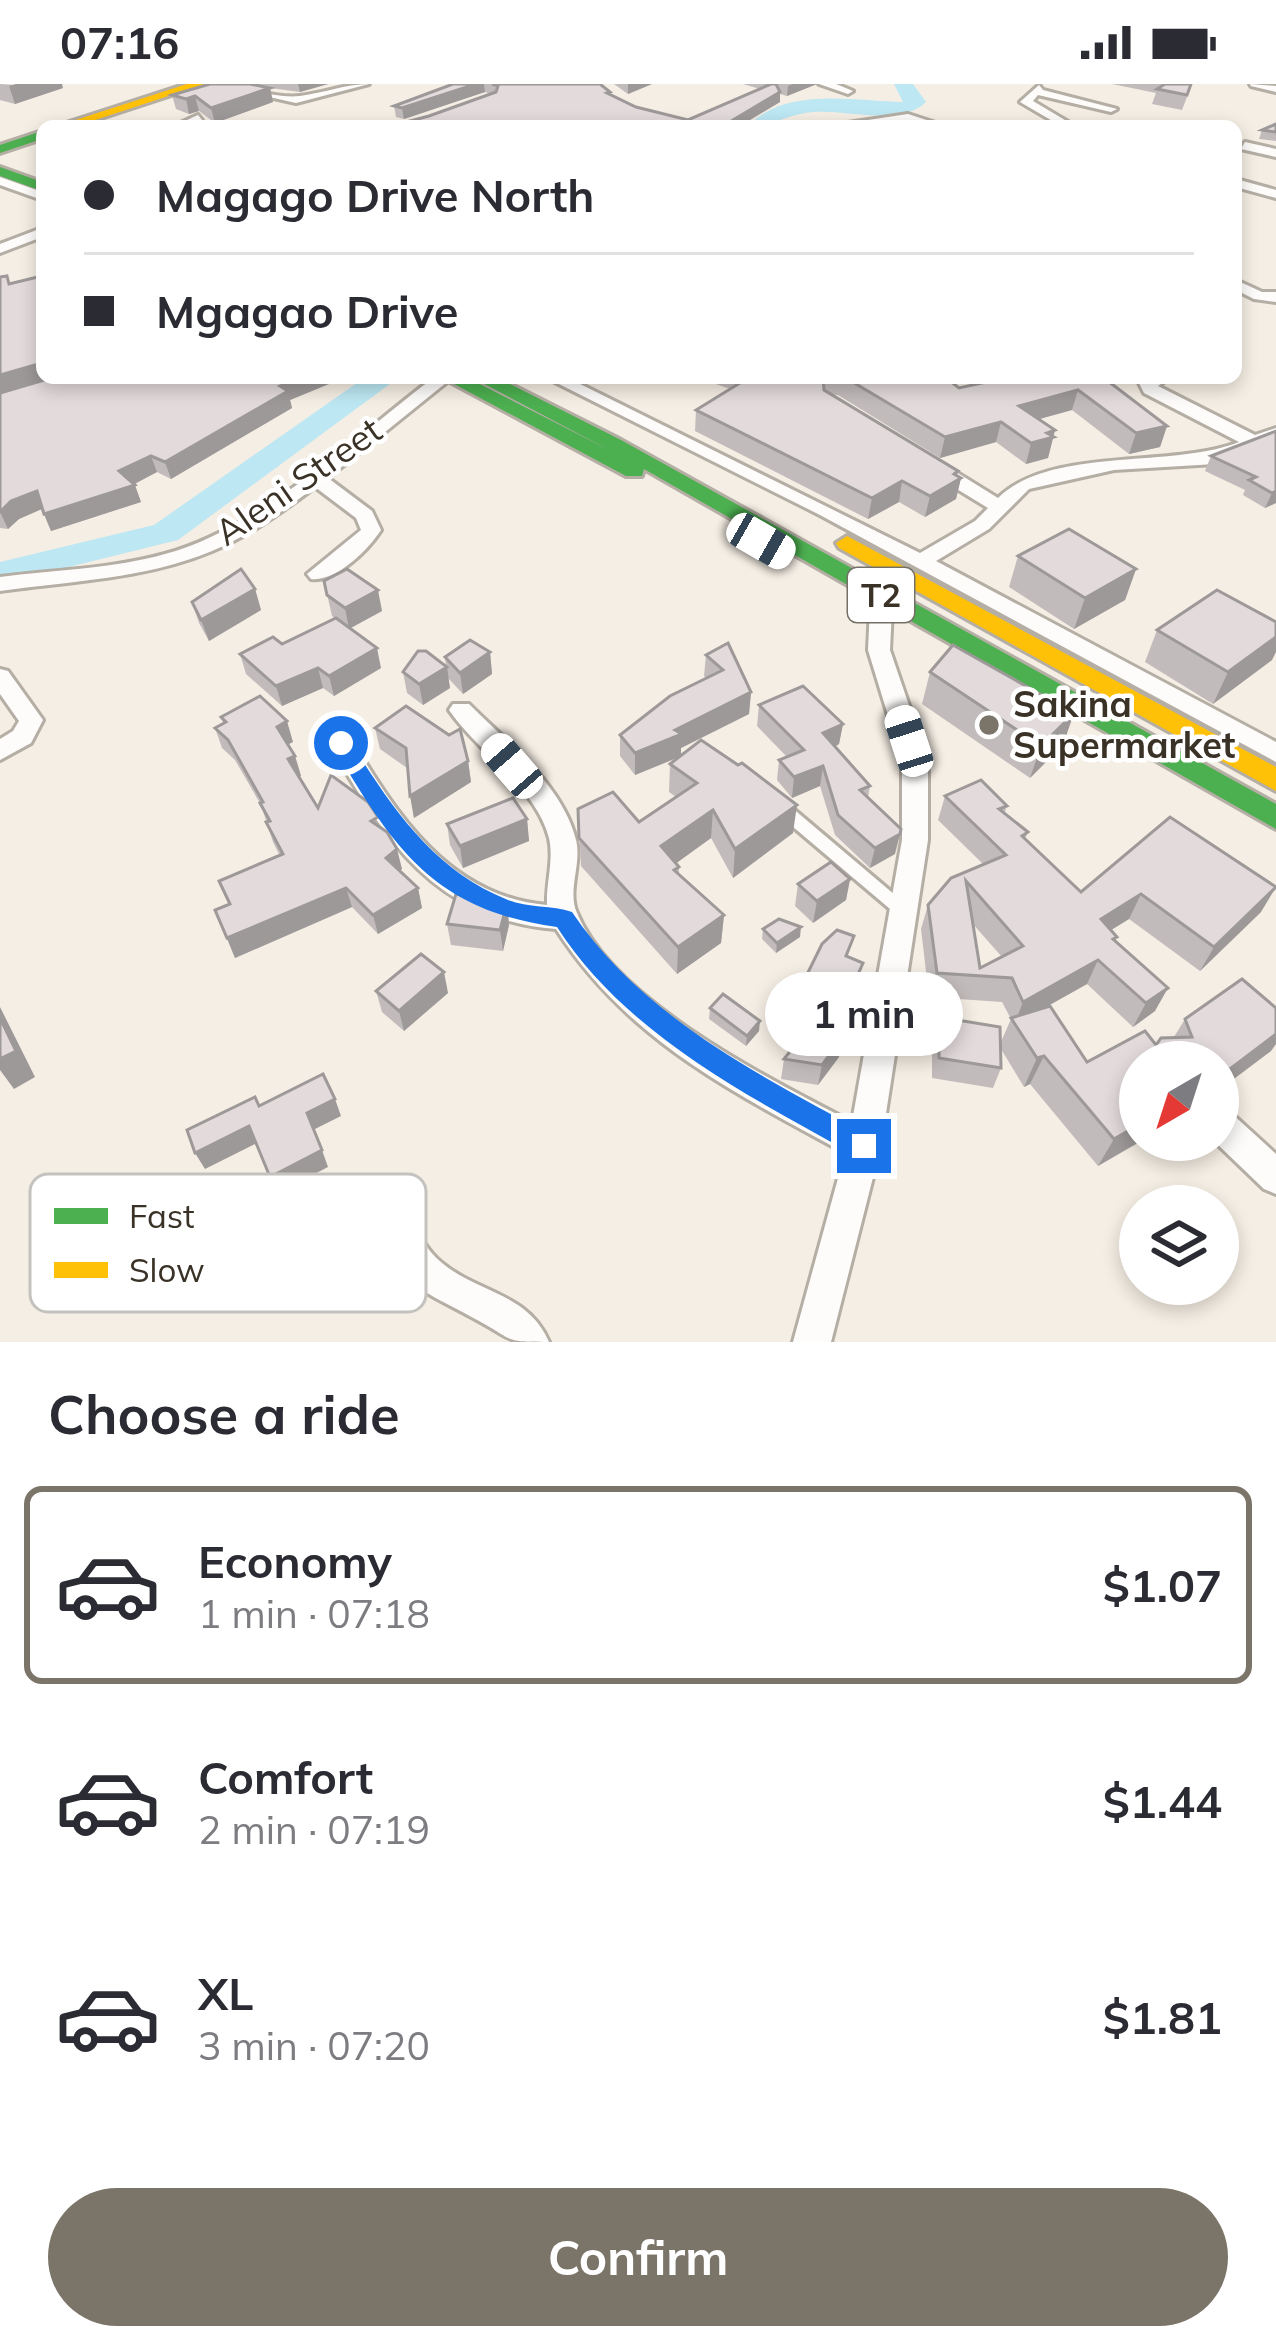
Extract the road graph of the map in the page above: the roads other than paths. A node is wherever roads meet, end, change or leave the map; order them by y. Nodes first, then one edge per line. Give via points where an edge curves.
1 (194, 84) edge
2 (216, 84) edge
3 (364, 84) edge
4 (629, 84) edge
5 (671, 84) edge
6 (824, 84) edge
7 (1255, 84) edge
8 (1041, 87) edge
9 (1276, 89) edge
10 (848, 91) dead end
11 (296, 100) junction
12 (1112, 110) dead end
13 (198, 118) dead end
14 (299, 119) dead end
15 (83, 120) edge
16 (194, 120) edge
17 (883, 120) edge
18 (918, 120) edge
19 (1058, 120) edge
20 (1245, 146) dead end
21 (11, 150) edge
22 (1276, 153) edge
23 (36, 169) edge
24 (36, 180) edge
25 (1242, 185) edge
26 (36, 187) edge
27 (1276, 194) edge
28 (36, 234) edge
29 (0, 249) edge
30 (1242, 287) edge
31 (1276, 297) edge
32 (441, 384) edge
33 (461, 384) edge
34 (495, 384) edge
35 (536, 384) edge
36 (576, 384) edge
37 (1148, 384) edge
38 (1276, 434) edge
39 (1254, 442) junction
40 (913, 454) edge
41 (314, 477) junction
42 (1000, 507) junction
43 (921, 561) junction
44 (318, 574) dead end
45 (0, 584) edge
46 (881, 608) junction
47 (0, 677) edge
48 (461, 710) dead end
49 (341, 743) dead end
50 (0, 751) edge
51 (1276, 753) edge
52 (1276, 780) edge
53 (776, 803) edge
54 (1276, 818) edge
55 (1276, 839) edge
56 (903, 911) junction
57 (564, 919) junction
58 (1239, 1143) edge
59 (864, 1146) junction
60 (1276, 1177) edge
61 (426, 1272) edge
62 (530, 1342) edge
63 (812, 1342) edge

1 - 15 main road
2 - 11 street
3 - 11 street
4 - 5 street
6 - 10 street
7 - 9 street
8 - 12 street
8 - 19 street via 1028,104
11 - 14 street
13 - 16 street
17 - 18 street
20 - 22 street
21 - 23 main road
21 - 24 main road
21 - 26 street
25 - 27 street
28 - 29 street
30 - 31 street
32 - 41 street, Aleni Street
33 - 46 main road
34 - 54 main road, T2
35 - 52 main road, T2 via 909,574
36 - 43 street
37 - 39 street
38 - 39 street
39 - 42 street via 1215,458 1129,462 1033,482
40 - 42 street
41 - 44 street via 365,515 371,530
41 - 45 street, Aleni Street via 232,533 172,559
42 - 43 street
43 - 51 street
46 - 55 main road
46 - 56 street via 879,650 915,761 918,798
47 - 50 street via 31,720
48 - 57 street via 537,794 563,840
49 - 57 street via 394,829 441,874 507,911
53 - 56 lane
56 - 59 street
57 - 59 street via 592,961 653,1018
58 - 60 street
59 - 63 street
61 - 62 street via 501,1309

